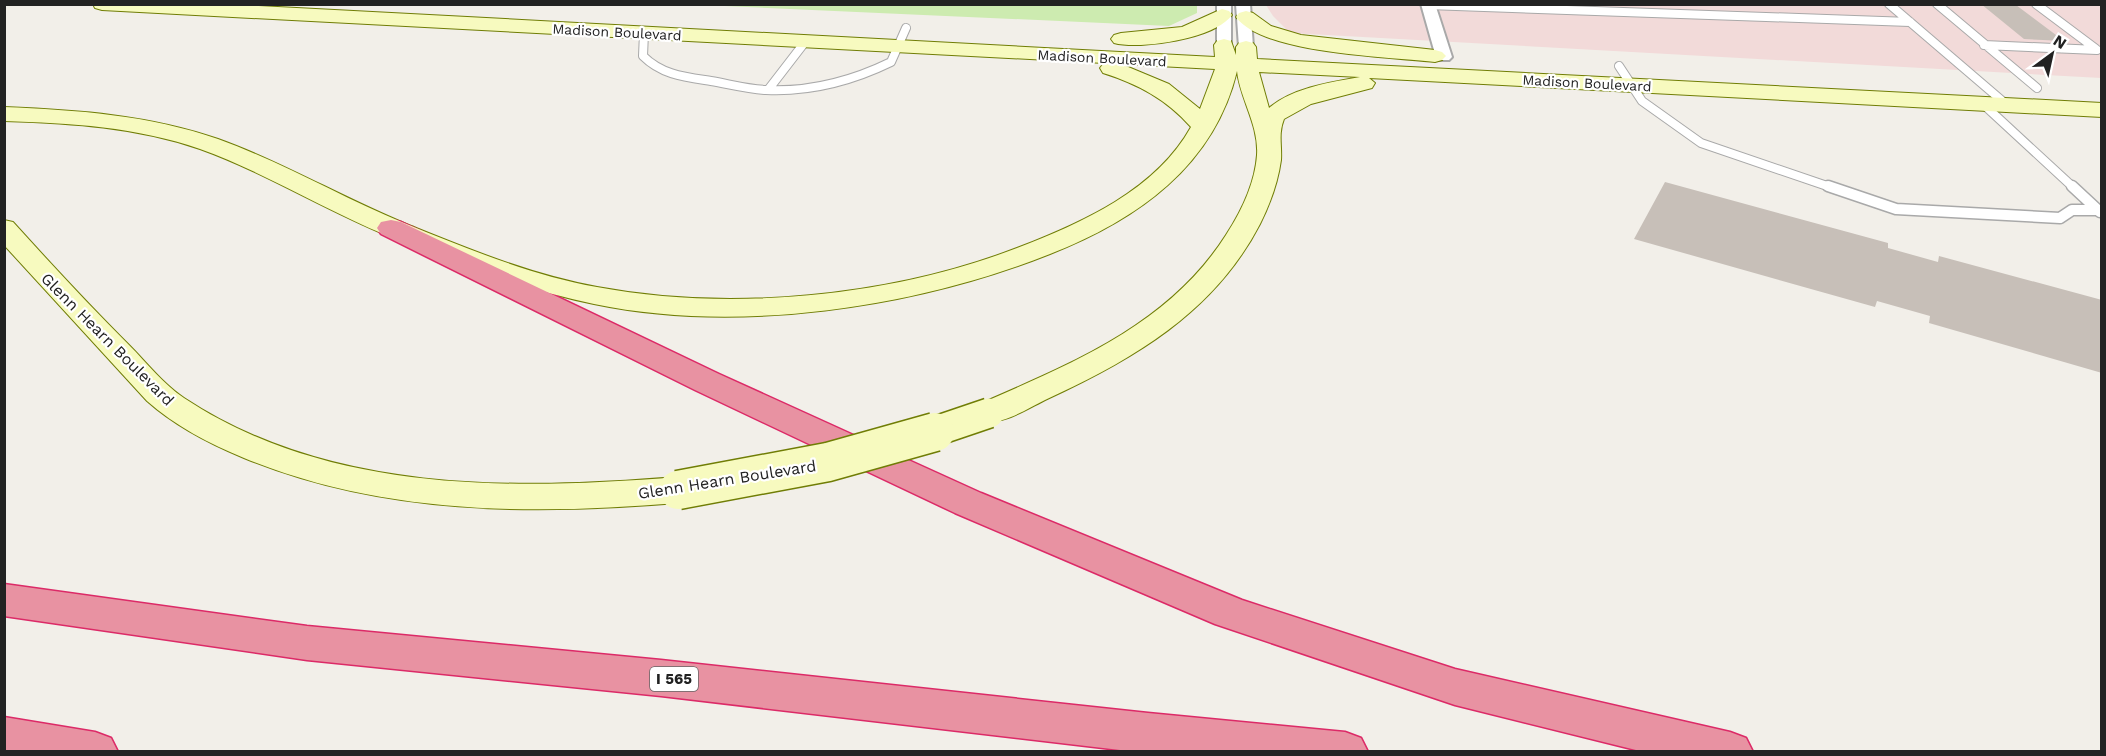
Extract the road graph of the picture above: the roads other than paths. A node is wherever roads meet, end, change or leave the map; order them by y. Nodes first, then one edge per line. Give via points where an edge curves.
1 (102, 4) edge
2 (428, 4) edge
3 (1889, 4) edge
4 (1937, 4) edge
5 (2036, 4) edge
6 (1428, 5) edge
7 (1223, 10) edge
8 (1244, 11) edge
9 (1910, 22) junction
10 (644, 33) junction
11 (902, 38) junction
12 (1121, 39) junction
13 (805, 42) junction
14 (1984, 45) junction
15 (2099, 51) edge
16 (1073, 56) junction
17 (1236, 56) junction
18 (1444, 57) junction
19 (1619, 66) junction
20 (1424, 75) junction
21 (1630, 86) junction
22 (2037, 87) junction
23 (768, 90) junction
24 (2102, 91) edge
25 (1983, 94) junction
26 (2102, 110) edge
27 (4, 114) edge
28 (1202, 126) junction
29 (1267, 134) junction
30 (2100, 212) edge
31 (4, 228) edge
32 (391, 228) junction
33 (4, 600) edge
34 (4, 737) edge
35 (95, 752) edge
36 (1345, 752) edge
37 (1730, 752) edge

1 - 10 main road, Madison Boulevard
2 - 11 main road, Madison Boulevard
3 - 9 lane
4 - 14 lane
5 - 15 lane
6 - 9 lane
6 - 18 street
7 - 12 main road via 1205,28
7 - 17 street
8 - 17 street
8 - 18 main road via 1264,30 1299,41
9 - 25 lane
10 - 13 main road, Madison Boulevard
10 - 23 lane via 642,56 652,68 677,77
11 - 12 main road, Madison Boulevard
11 - 13 main road, Madison Boulevard
11 - 16 main road, Madison Boulevard
11 - 23 lane via 891,62 867,75 813,87
12 - 17 main road, Madison Boulevard
13 - 23 lane
14 - 15 lane
14 - 22 lane
16 - 17 main road, Madison Boulevard
16 - 28 main road via 1158,86 1181,101
17 - 18 main road, Madison Boulevard
17 - 20 main road, Madison Boulevard
17 - 28 main road
17 - 29 main road, Glenn Hearn Boulevard via 1249,79
18 - 19 main road, Madison Boulevard
19 - 21 lane
19 - 25 main road, Madison Boulevard
20 - 21 main road, Madison Boulevard
20 - 29 main road via 1333,88 1274,116
21 - 25 main road, Madison Boulevard
21 - 30 lane via 1642,101 1701,143 1896,209 2060,218 2072,210
22 - 24 main road, Madison Boulevard
22 - 25 main road, Madison Boulevard
25 - 26 main road, Madison Boulevard via 2007,105
25 - 30 lane
27 - 32 main road via 92,120 171,132 210,144 300,183
28 - 32 main road via 1184,157 1160,181 1091,227 1048,247 947,281 877,294 766,305 710,306 599,296 495,267
29 - 31 main road, Glenn Hearn Boulevard, bridge via 1269,154 1263,190 1234,250 1170,319 1097,363 989,413 851,457 678,490 498,497 347,478 287,463 215,432 171,405 61,294
32 - 37 highway via 947,494 1229,612 1455,687
33 - 36 highway, I 565 via 307,643
34 - 35 highway

